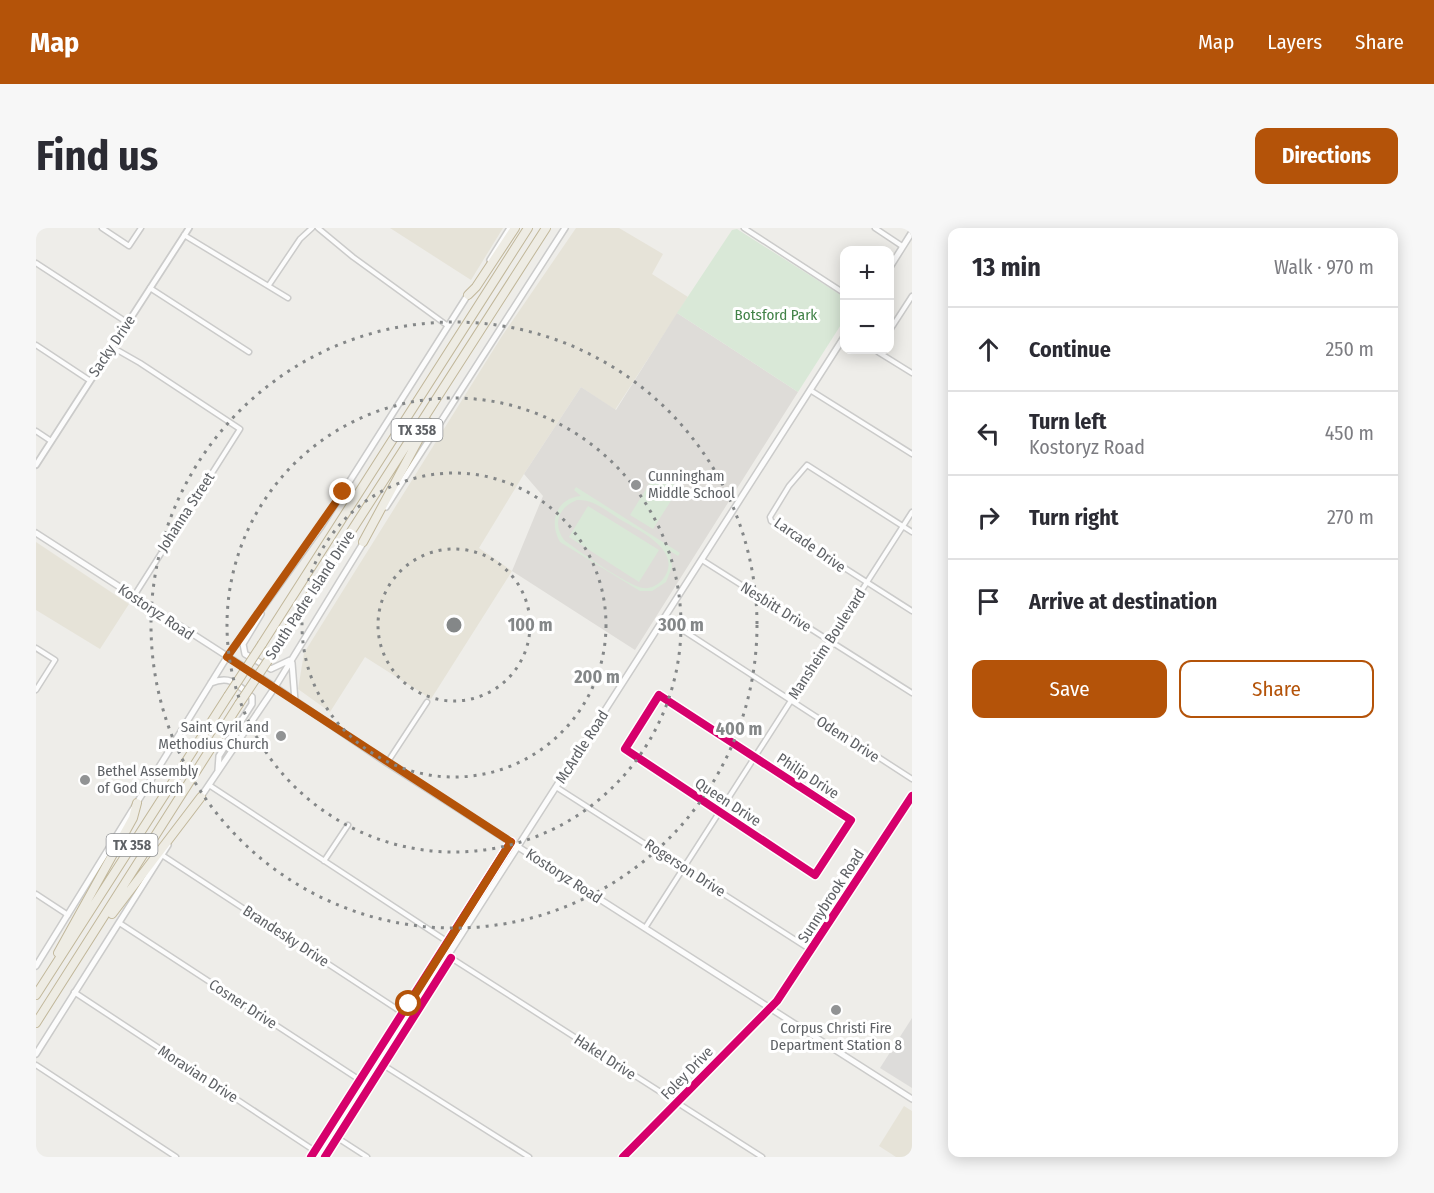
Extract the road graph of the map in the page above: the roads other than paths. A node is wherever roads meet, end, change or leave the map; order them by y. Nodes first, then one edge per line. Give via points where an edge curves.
1 (102, 228) edge
2 (141, 228) edge
3 (189, 228) edge
4 (312, 228) edge
5 (318, 228) edge
6 (510, 228) edge
7 (515, 228) edge
8 (528, 228) edge
9 (546, 228) edge
10 (565, 228) edge
11 (744, 228) edge
12 (874, 228) edge
13 (912, 232) edge
14 (184, 235) junction
15 (902, 246) junction
16 (894, 260) edge
17 (36, 264) edge
18 (269, 285) junction
19 (150, 288) junction
20 (840, 290) edge
21 (468, 295) junction
22 (912, 296) edge
23 (288, 298) dead end
24 (894, 321) edge
25 (128, 323) junction
26 (448, 326) junction
27 (840, 343) edge
28 (36, 345) edge
29 (112, 347) junction
30 (470, 349) junction
31 (249, 352) dead end
32 (881, 354) edge
33 (912, 373) edge
34 (89, 380) junction
35 (810, 390) junction
36 (36, 431) edge
37 (51, 441) junction
38 (912, 454) edge
39 (36, 465) edge
40 (912, 512) edge
41 (903, 526) junction
42 (912, 532) edge
43 (36, 533) edge
44 (363, 542) junction
45 (702, 560) junction
46 (280, 582) junction
47 (866, 584) junction
48 (134, 597) junction
49 (912, 611) edge
50 (664, 618) junction
51 (830, 641) junction
52 (36, 648) edge
53 (227, 657) junction
54 (293, 658) junction
55 (211, 683) junction
56 (275, 687) junction
57 (36, 690) edge
58 (912, 693) edge
59 (295, 701) junction
60 (427, 702) dead end
61 (790, 702) junction
62 (642, 722) joint
63 (754, 758) junction
64 (387, 763) junction
65 (218, 772) junction
66 (912, 779) edge
67 (209, 785) junction
68 (556, 787) junction
69 (912, 796) edge
70 (201, 797) junction
71 (137, 803) junction
72 (719, 813) junction
73 (348, 825) dead end
74 (518, 847) junction
75 (833, 847) joint
76 (162, 855) junction
77 (324, 861) junction
78 (685, 867) junction
79 (36, 894) edge
80 (69, 915) junction
81 (121, 924) junction
82 (645, 928) junction
83 (454, 946) junction
84 (812, 951) junction
85 (80, 956) junction
86 (448, 956) junction
87 (36, 966) edge
88 (74, 992) junction
89 (37, 994) edge
90 (771, 1009) junction
91 (409, 1017) junction
92 (36, 1023) edge
93 (36, 1054) edge
94 (380, 1063) junction
95 (36, 1065) edge
96 (366, 1084) junction
97 (912, 1099) edge
98 (676, 1103) junction
99 (333, 1136) junction
100 (320, 1156) edge
101 (176, 1157) edge
102 (367, 1157) edge
103 (529, 1157) edge
104 (623, 1157) edge
105 (762, 1157) edge

1 - 2 street via 129,246
3 - 14 street, Sacky Drive
4 - 18 street
5 - 26 street
6 - 21 main road
7 - 21 highway
8 - 89 highway, South Padre Island Drive / TX 358, bridge
9 - 30 highway, South Padre Island Drive / TX 358
10 - 44 main road
11 - 20 street
12 - 15 street
13 - 15 main road
14 - 18 street
14 - 19 street, Sacky Drive
15 - 16 main road
17 - 25 street
18 - 23 street
19 - 25 street, Sacky Drive
19 - 31 street
21 - 26 main road
22 - 24 street
25 - 29 street, Sacky Drive
26 - 46 main road via 320,528
27 - 35 main road, McArdle Road
28 - 34 street
29 - 34 street, Sacky Drive
29 - 48 street, Johanna Street via 240,429
30 - 44 highway
30 - 85 highway, South Padre Island Drive / TX 358, bridge
32 - 33 street
34 - 37 street, Sacky Drive
35 - 38 street
35 - 45 main road, McArdle Road
36 - 37 street
37 - 39 street, Sacky Drive
40 - 41 street, Mansheim Boulevard
41 - 42 street
41 - 47 street, Mansheim Boulevard
41 - 47 street, Larcade Drive via 807,465 789,486 771,521
43 - 48 main road, Kostoryz Road
44 - 54 main road
45 - 50 main road, McArdle Road
45 - 51 street, Nesbitt Drive
46 - 53 main road
46 - 54 main road via 243,644 245,654 271,669
47 - 49 street, Larcade Drive
47 - 51 street, Mansheim Boulevard
48 - 53 main road, Kostoryz Road
50 - 61 street, Odem Drive
50 - 68 main road, McArdle Road
51 - 58 street, Nesbitt Drive
51 - 61 street, Mansheim Boulevard
52 - 57 street via 55,660
53 - 55 main road
53 - 56 main road, Kostoryz Road
54 - 56 main road
54 - 59 main road
55 - 65 main road via 223,678 231,680 252,697 252,704 219,756
55 - 71 main road
56 - 59 main road, Kostoryz Road
56 - 65 main road
59 - 64 main road, Kostoryz Road
60 - 64 street
61 - 63 street, Mansheim Boulevard
61 - 66 street, Odem Drive
62 - 63 street, Philip Drive via 659,695
62 - 72 street, Queen Drive via 625,749
63 - 72 street, Mansheim Boulevard
63 - 75 street, Philip Drive via 851,820
64 - 74 main road, Kostoryz Road
65 - 67 main road
67 - 70 main road
67 - 77 street
68 - 74 main road, McArdle Road
68 - 78 street, Rogerson Drive
69 - 84 street, Sunnybrook Road
70 - 76 main road
70 - 85 highway
71 - 80 main road
71 - 89 highway via 133,818 87,896
72 - 75 street, Queen Drive via 815,875
72 - 78 street, Mansheim Boulevard
73 - 77 street
74 - 82 main road, Kostoryz Road
74 - 83 main road, McArdle Road
76 - 81 main road
76 - 91 street, Brandesky Drive
77 - 83 street
78 - 82 street, Mansheim Boulevard
78 - 84 street, Rogerson Drive
79 - 80 street
80 - 87 main road
81 - 88 main road
81 - 96 street, Cosner Drive
82 - 90 main road, Kostoryz Road
83 - 86 main road, McArdle Road
84 - 90 street, Sunnybrook Road
85 - 92 highway, South Padre Island Drive / TX 358
86 - 91 main road, McArdle Road
86 - 98 street, Hakel Drive
88 - 93 main road
88 - 100 street, Moravian Drive
90 - 97 main road, Kostoryz Road
90 - 98 street, Foley Drive
91 - 94 main road, McArdle Road
94 - 96 main road, McArdle Road
94 - 103 street
95 - 101 street
96 - 99 main road, McArdle Road
98 - 104 street, Foley Drive
98 - 105 street, Hakel Drive
99 - 100 main road, McArdle Road
99 - 102 street

